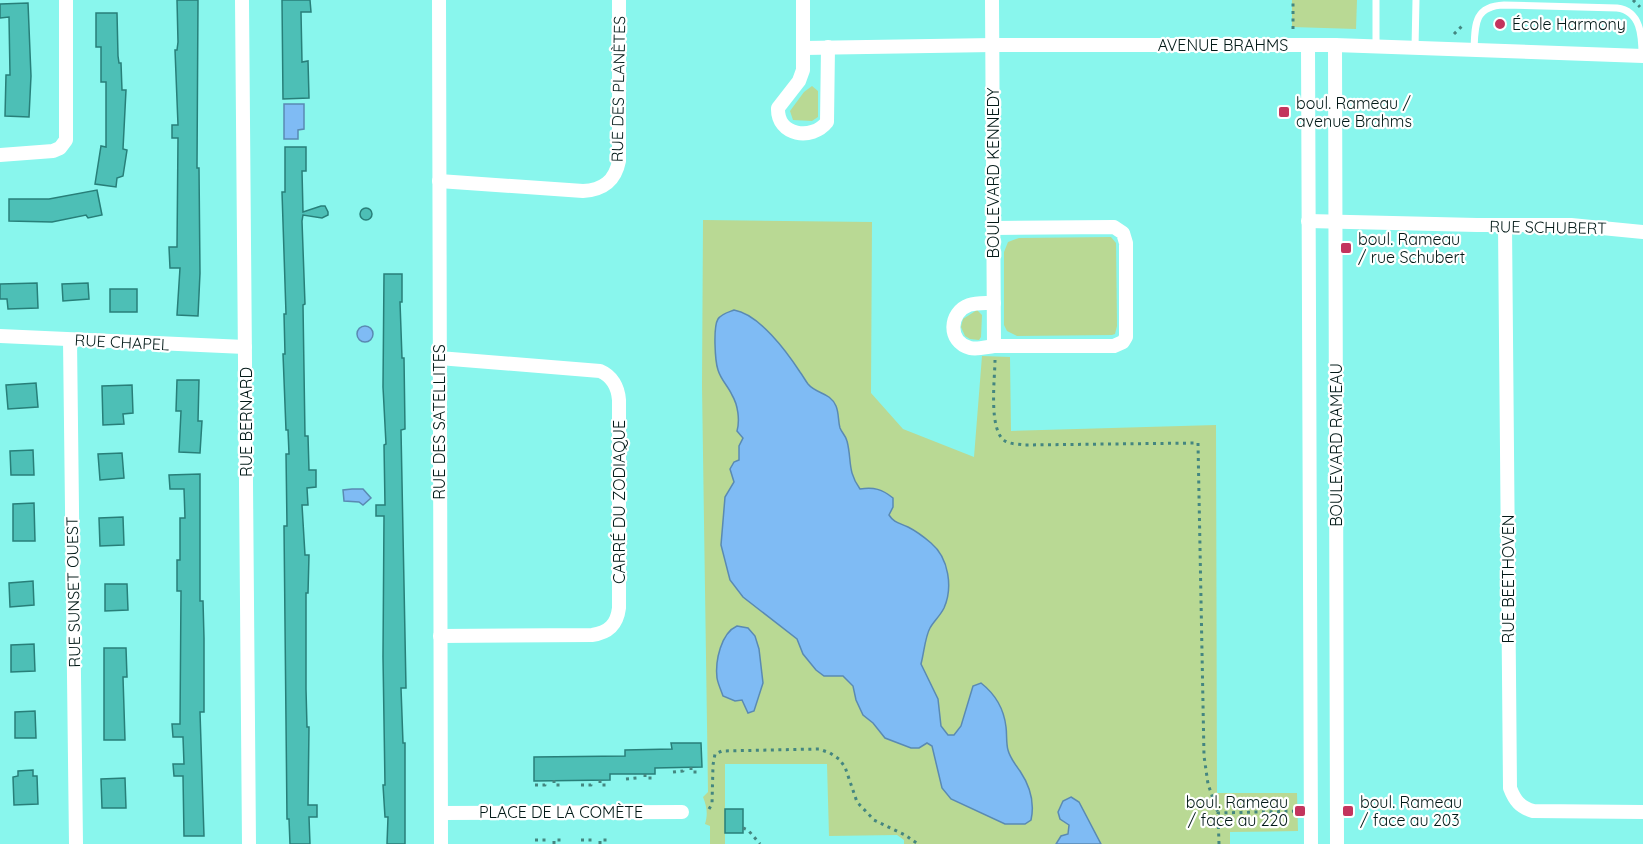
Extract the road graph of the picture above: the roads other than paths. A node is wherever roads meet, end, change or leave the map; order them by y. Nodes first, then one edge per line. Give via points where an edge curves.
1 (66, 0) edge
2 (242, 0) edge
3 (439, 0) edge
4 (619, 0) edge
5 (803, 0) edge
6 (992, 0) edge
7 (1376, 0) edge
8 (1416, 0) edge
9 (993, 45) junction
10 (1308, 45) junction
11 (1335, 45) junction
12 (1376, 46) junction
13 (828, 47) junction
14 (804, 48) junction
15 (1415, 48) junction
16 (1474, 50) junction
17 (1642, 56) edge
18 (0, 155) edge
19 (439, 181) junction
20 (1308, 221) junction
21 (1335, 222) junction
22 (1505, 225) junction
23 (993, 228) junction
24 (1643, 232) edge
25 (994, 303) junction
26 (0, 336) edge
27 (70, 340) junction
28 (245, 347) junction
29 (994, 351) junction
30 (439, 358) junction
31 (1310, 553) junction
32 (1336, 553) junction
33 (440, 636) junction
34 (1305, 811) junction
35 (1337, 811) junction
36 (682, 812) dead end
37 (1643, 812) edge
38 (441, 813) junction
39 (76, 844) edge
40 (249, 844) edge
41 (441, 844) edge
42 (1311, 844) edge
43 (1337, 844) edge

1 - 18 street via 66,140 53,150
2 - 28 street, RUE BERNARD
3 - 19 street, RUE DES SATELLITES
4 - 19 street, RUE DES PLANÈTES via 619,161 610,182 583,191
5 - 14 street
6 - 9 street, BOULEVARD KENNEDY
7 - 12 lane
8 - 15 lane
9 - 10 street, AVENUE BRAHMS
9 - 13 street, AVENUE BRAHMS
9 - 23 street, BOULEVARD KENNEDY
10 - 11 street, AVENUE BRAHMS
10 - 20 street, BOULEVARD RAMEAU
11 - 12 street, AVENUE BRAHMS
11 - 21 street, BOULEVARD RAMEAU
12 - 15 street, AVENUE BRAHMS
13 - 14 street, AVENUE BRAHMS
13 - 14 street via 827,122 818,130 794,132 783,126 778,113 801,76
15 - 16 street, AVENUE BRAHMS
16 - 17 street, AVENUE BRAHMS
16 - 17 lane via 1475,27 1481,12 1490,6 1617,8 1630,13 1638,23
19 - 30 street, RUE DES SATELLITES
20 - 21 street, RUE SCHUBERT
20 - 31 street, BOULEVARD RAMEAU
21 - 22 street, RUE SCHUBERT
21 - 32 street, BOULEVARD RAMEAU
22 - 24 street, RUE SCHUBERT via 1571,225
22 - 37 street, RUE BEETHOVEN via 1510,788 1517,803 1533,812
23 - 25 street, BOULEVARD KENNEDY
23 - 29 street via 1120,229 1126,243 1127,321 1126,337 1114,346
25 - 29 street, BOULEVARD KENNEDY
25 - 29 street via 975,303 963,308 954,317 953,330 958,340 969,347
26 - 27 street, RUE CHAPEL
27 - 28 street, RUE CHAPEL
27 - 39 street, RUE SUNSET OUEST
28 - 40 street, RUE BERNARD
30 - 33 street, RUE DES SATELLITES
30 - 33 street, CARRÉ DU ZODIAQUE via 600,371 613,381 619,400 617,620 604,632 592,635
31 - 32 street
31 - 34 street, BOULEVARD RAMEAU
32 - 35 street, BOULEVARD RAMEAU
33 - 38 street, RUE DES SATELLITES
34 - 35 street
34 - 42 street, BOULEVARD RAMEAU
35 - 43 street, BOULEVARD RAMEAU
36 - 38 street, PLACE DE LA COMÈTE
38 - 41 street, RUE DES SATELLITES

